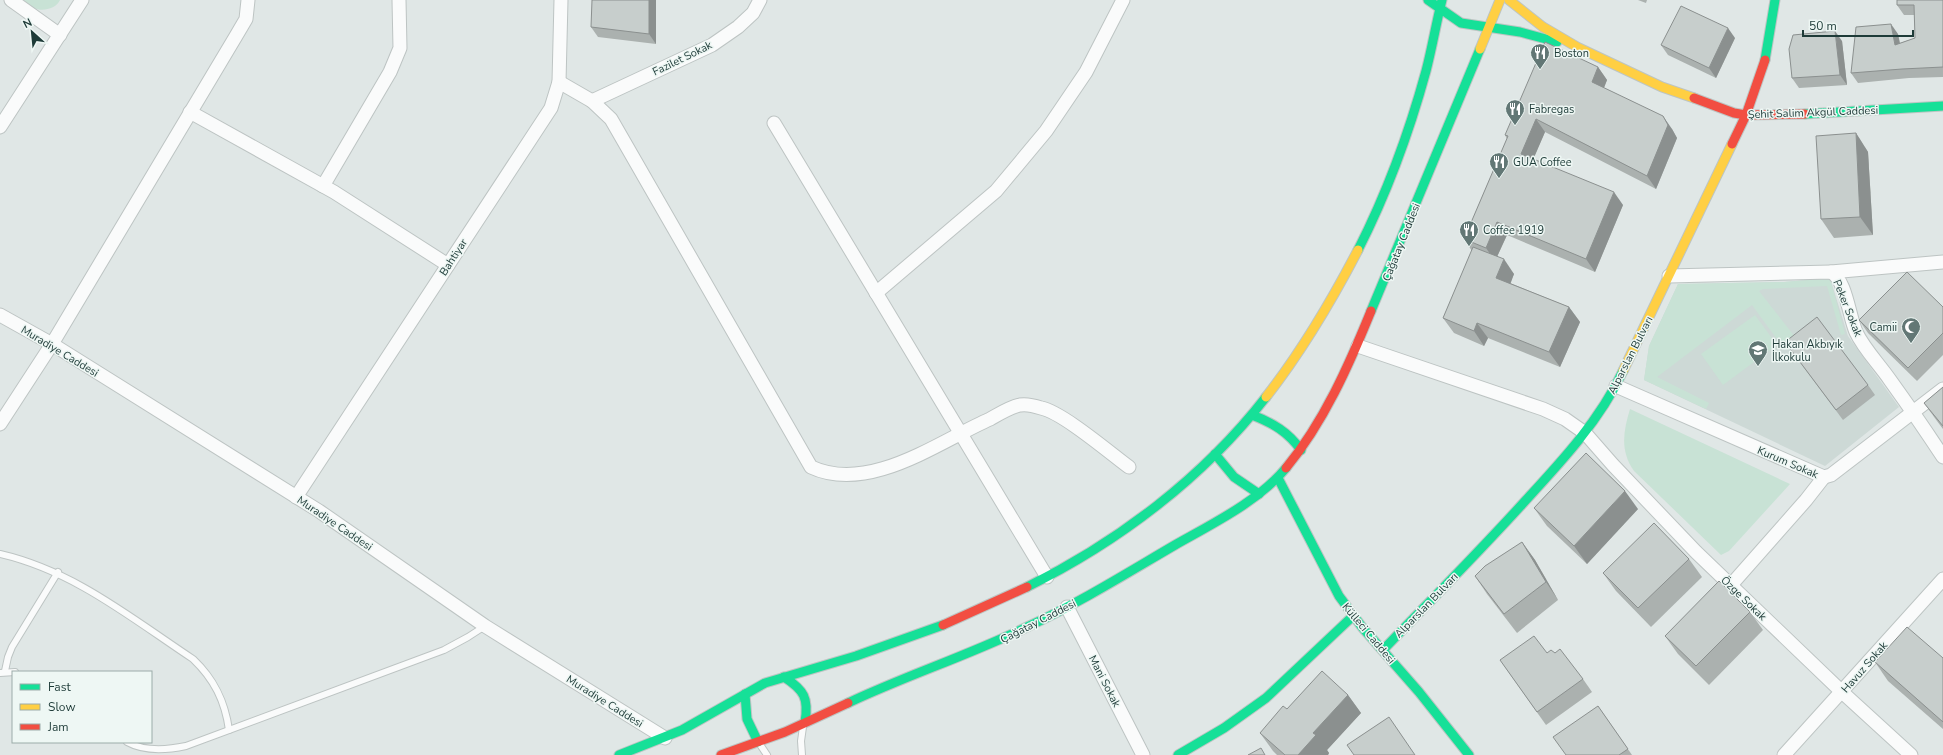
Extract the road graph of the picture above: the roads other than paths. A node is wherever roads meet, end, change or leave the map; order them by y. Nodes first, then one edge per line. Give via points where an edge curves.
1 (11, 0) edge
2 (82, 0) edge
3 (248, 0) edge
4 (399, 0) edge
5 (561, 0) edge
6 (760, 0) edge
7 (1123, 0) edge
8 (1428, 0) edge
9 (1500, 0) edge
10 (1510, 0) edge
11 (1775, 0) edge
12 (1441, 4) edge
13 (1490, 28) junction
14 (60, 35) junction
15 (1577, 47) junction
16 (560, 82) junction
17 (592, 101) junction
18 (1943, 106) edge
19 (190, 112) junction
20 (1746, 115) junction
21 (774, 123) dead end
22 (0, 127) edge
23 (323, 186) junction
24 (1943, 262) edge
25 (448, 264) junction
26 (1831, 272) junction
27 (1669, 276) junction
28 (876, 293) junction
29 (0, 315) edge
30 (52, 344) junction
31 (1358, 346) junction
32 (1616, 386) junction
33 (1943, 389) edge
34 (1912, 411) junction
35 (1252, 415) junction
36 (0, 424) edge
37 (960, 433) junction
38 (1585, 433) junction
39 (1301, 450) junction
40 (1215, 454) junction
41 (1943, 457) edge
42 (1129, 467) dead end
43 (1824, 477) junction
44 (1278, 478) junction
45 (1259, 494) junction
46 (296, 497) junction
47 (0, 554) edge
48 (58, 572) junction
49 (1047, 577) junction
50 (1943, 579) edge
51 (1731, 585) junction
52 (1067, 607) junction
53 (1353, 616) junction
54 (485, 626) junction
55 (1383, 650) junction
56 (3, 672) edge
57 (784, 677) junction
58 (1842, 692) junction
59 (745, 694) junction
60 (805, 722) junction
61 (229, 730) junction
62 (665, 738) junction
63 (758, 742) junction
64 (130, 743) edge
65 (619, 755) edge
66 (721, 755) edge
67 (767, 755) edge
68 (802, 755) edge
69 (1143, 755) edge
70 (1178, 755) edge
71 (1468, 755) edge
72 (1784, 755) edge
73 (1911, 755) edge

1 - 14 street
2 - 14 street
3 - 19 street via 246,19
4 - 23 street via 400,48 390,72
5 - 16 street, Bahtiyar
6 - 17 street, Fazilet Sokak via 753,13 712,45
7 - 28 street via 1086,72 1046,131 996,191
8 - 12 main road
9 - 13 main road, Çağatay Caddesi
10 - 15 main road, Şehit Salim Akgül Caddesi via 1543,27
11 - 20 main road, Alparslan Bulvarı via 1760,78
12 - 13 main road via 1461,23
12 - 35 main road via 1407,134 1364,239 1304,343
13 - 15 main road, Şehit Salim Akgül Caddesi via 1520,32
13 - 31 main road, Çağatay Caddesi via 1464,85
14 - 22 street
15 - 20 main road, Şehit Salim Akgül Caddesi via 1695,100 1725,111
16 - 17 street
16 - 25 street, Bahtiyar via 551,108
17 - 37 street via 611,119 811,467 838,475 862,473 911,459
18 - 20 main road, Şehit Salim Akgül Caddesi
19 - 23 street
19 - 30 street
20 - 27 main road, Alparslan Bulvarı
21 - 28 street
23 - 25 street
24 - 26 street
25 - 46 street, Bahtiyar
26 - 27 street, Peker Sokak
26 - 34 street, Peker Sokak via 1839,279 1859,337
27 - 32 main road, Alparslan Bulvarı
28 - 37 street
29 - 30 street, Muradiye Caddesi
30 - 36 street
30 - 46 street, Muradiye Caddesi
31 - 38 street, Özge Sokak via 1544,409
31 - 39 main road, Çağatay Caddesi
32 - 38 main road, Alparslan Bulvarı
32 - 43 street, Kurum Sokak
33 - 34 street, Kurum Sokak
34 - 41 street, Peker Sokak
34 - 43 street, Kurum Sokak via 1831,475
35 - 39 main road via 1267,420 1288,433
35 - 40 main road
37 - 42 street via 1020,405 1043,408 1065,420
37 - 49 street
38 - 51 street, Özge Sokak via 1680,536
38 - 55 main road, Alparslan Bulvarı via 1499,530
39 - 44 main road, Çağatay Caddesi
40 - 45 main road via 1223,467 1239,483
40 - 49 main road via 1158,504 1126,528
43 - 51 street
44 - 45 main road, Çağatay Caddesi
44 - 53 main road, Külleci Caddesi via 1328,578
45 - 52 main road, Çağatay Caddesi
46 - 54 street, Muradiye Caddesi
47 - 48 lane via 24,559
48 - 56 lane via 12,647
48 - 61 lane via 80,584 197,663 220,695
49 - 57 main road via 987,606 900,641 830,665
50 - 58 street, Havuz Sokak
51 - 58 street, Özge Sokak
52 - 60 main road, Çağatay Caddesi via 973,652 860,696
52 - 69 street, Mani Sokak
53 - 55 main road, Külleci Caddesi
53 - 70 main road via 1266,698 1224,728
54 - 61 lane via 444,650
54 - 62 street, Muradiye Caddesi
55 - 71 main road, Külleci Caddesi
57 - 59 main road
57 - 60 main road via 800,688 804,695 807,702
58 - 72 street, Havuz Sokak
58 - 73 street, Özge Sokak
59 - 62 main road via 703,720
59 - 63 main road via 747,719
60 - 63 main road, Çağatay Caddesi
60 - 68 lane
61 - 64 lane via 186,746 166,749 141,747
62 - 65 main road
63 - 66 main road, Çağatay Caddesi
63 - 67 lane

